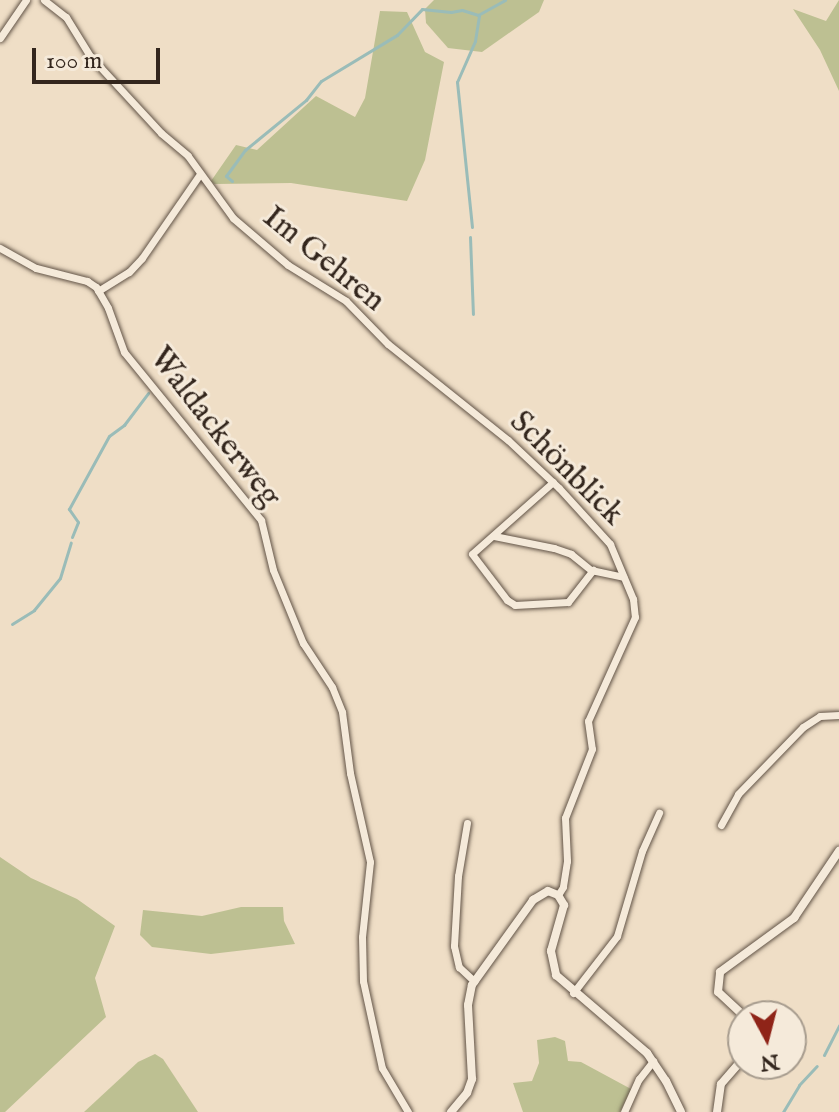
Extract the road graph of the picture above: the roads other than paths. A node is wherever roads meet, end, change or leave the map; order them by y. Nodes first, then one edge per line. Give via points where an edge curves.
1 (26, 0) edge
2 (44, 0) edge
3 (0, 38) edge
4 (200, 174) junction
5 (0, 248) edge
6 (98, 291) junction
7 (462, 404) joint
8 (553, 482) junction
9 (494, 536) junction
10 (593, 570) junction
11 (623, 577) junction
12 (839, 715) edge
13 (659, 813) dead end
14 (467, 823) dead end
15 (721, 825) dead end
16 (839, 851) edge
17 (558, 895) junction
18 (474, 981) junction
19 (573, 993) junction
20 (727, 1000) edge
21 (653, 1061) junction
22 (727, 1077) edge
23 (408, 1112) edge
24 (451, 1112) edge
25 (624, 1112) edge
26 (681, 1112) edge
27 (717, 1112) edge

1 - 3 street
2 - 4 street, Im Gehren via 68,19 90,56
4 - 6 street via 142,258
4 - 7 street, Im Gehren via 238,223 288,265 349,303 388,344
5 - 6 street via 36,268 87,281
6 - 23 street, Waldackerweg via 124,352 261,520 273,570 303,643 338,698 370,862 362,941 365,994 382,1068
7 - 8 street, Schönblick
8 - 9 street
8 - 11 street, Schönblick via 607,541
9 - 10 street, Schönblick via 554,548
9 - 10 street, Schönblick via 472,554 515,605 566,603
10 - 11 street, Schönblick
11 - 17 street, Schönblick via 634,602 634,620 588,721 592,749 564,821 567,861
12 - 15 street via 820,716 803,727 742,789
13 - 19 street via 617,936
14 - 18 street via 454,946 459,967
16 - 20 street via 794,918 720,972 718,992
17 - 18 street via 548,891 536,896
17 - 19 street via 564,910 551,947 552,965
18 - 24 street via 468,1005 471,1082
19 - 21 street
21 - 25 street
21 - 26 street
22 - 27 street

